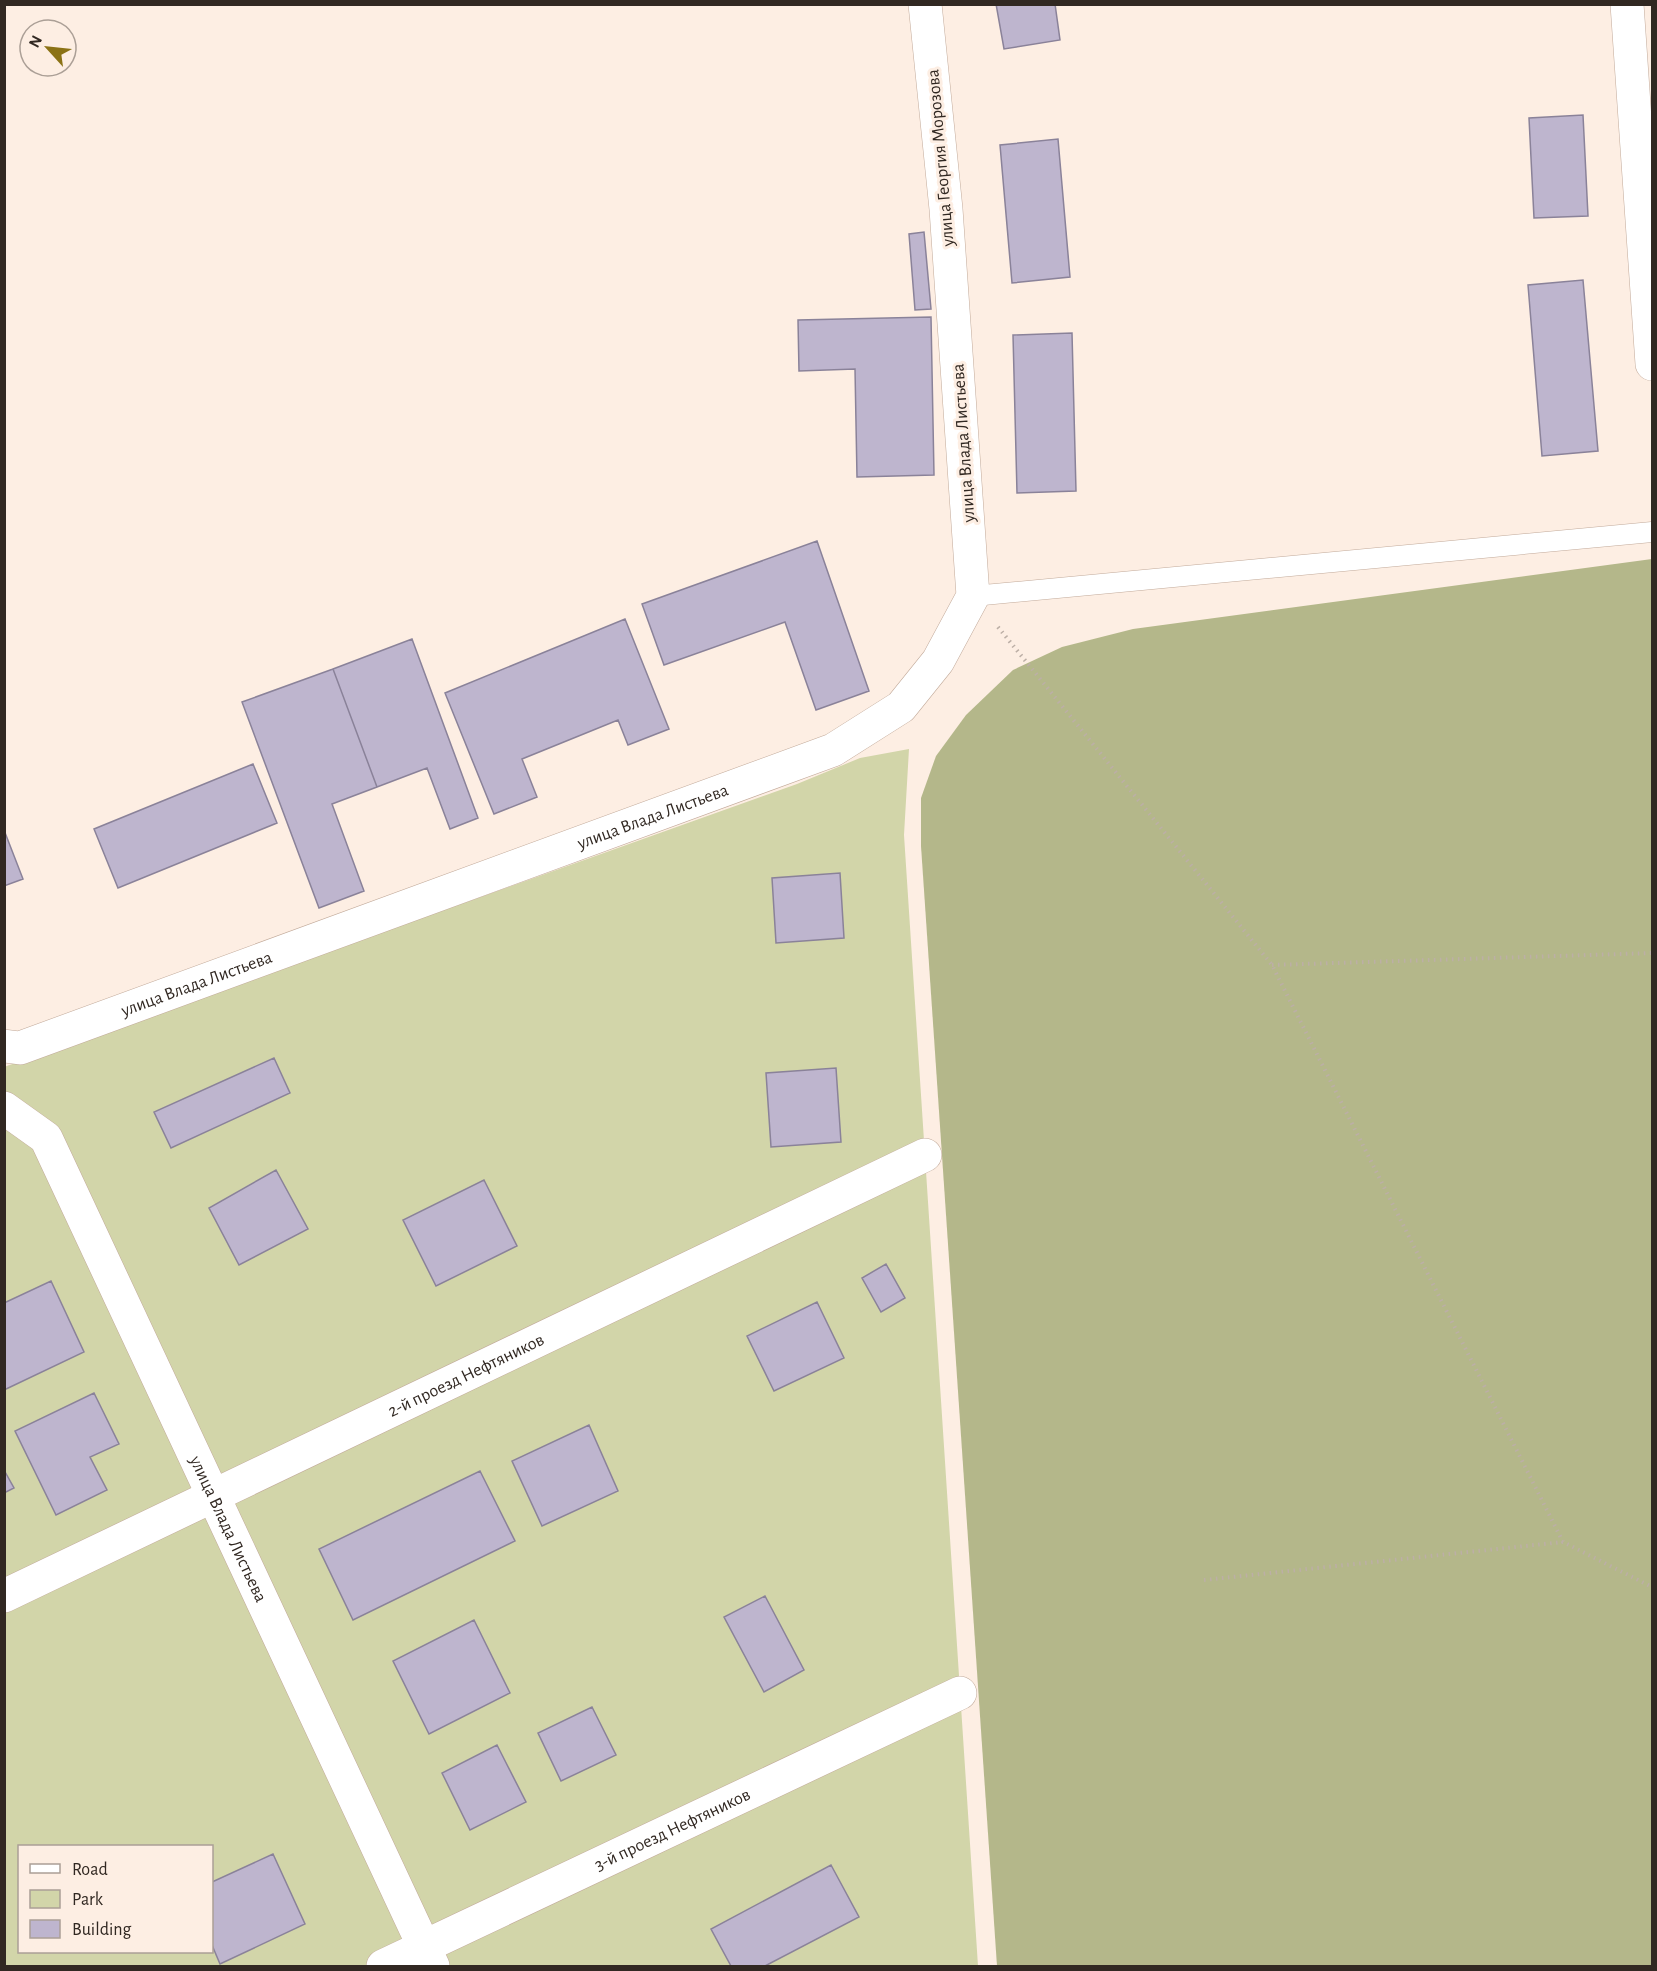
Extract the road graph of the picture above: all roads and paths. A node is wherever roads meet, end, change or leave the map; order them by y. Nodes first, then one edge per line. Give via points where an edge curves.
1 (925, 4) edge
2 (1627, 4) edge
3 (954, 311) joint
4 (1653, 364) edge
5 (1653, 532) edge
6 (973, 596) junction
7 (1653, 953) edge
8 (1272, 965) junction
9 (4, 1047) edge
10 (4, 1108) edge
11 (925, 1155) dead end
12 (213, 1496) junction
13 (1563, 1542) junction
14 (1204, 1580) dead end
15 (1653, 1587) edge
16 (4, 1596) edge
17 (960, 1693) dead end
18 (428, 1957) edge
19 (383, 1966) edge

1 - 3 street, улица Георгия Морозова
2 - 4 street
3 - 6 street, улица Влада Листьева
5 - 6 lane
6 - 8 path
6 - 9 street, улица Влада Листьева via 938,661 901,707 832,750 20,1048
7 - 8 path
8 - 13 path
10 - 12 street, улица Влада Листьева via 46,1138
11 - 12 street, 2-й проезд Нефтяников
12 - 16 street, 2-й проезд Нефтяников
12 - 18 street, улица Влада Листьева
13 - 14 path
13 - 15 path
17 - 18 street, 3-й проезд Нефтяников
18 - 19 street, 3-й проезд Нефтяников

